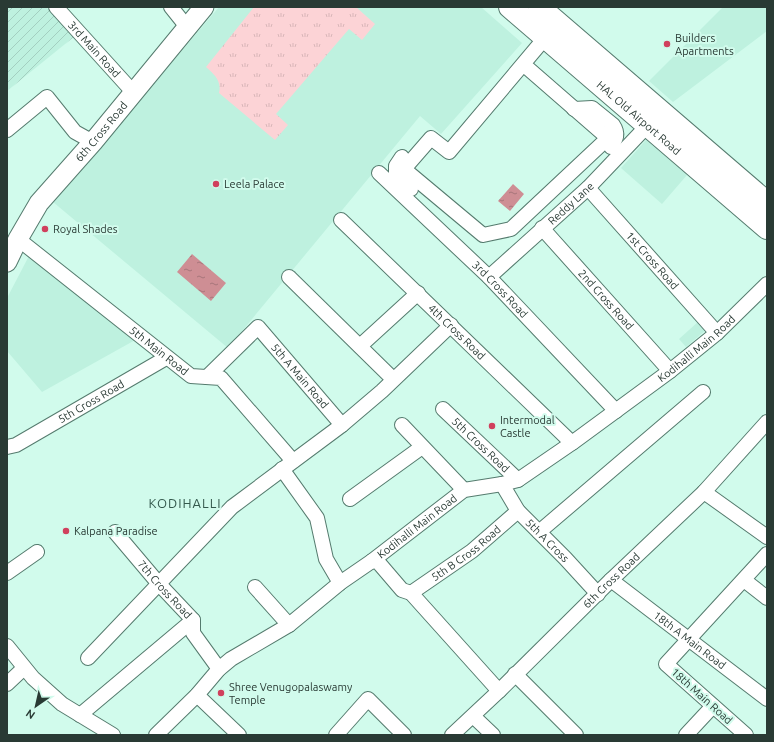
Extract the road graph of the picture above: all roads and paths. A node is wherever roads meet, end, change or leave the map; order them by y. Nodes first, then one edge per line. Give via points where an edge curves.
1 (56, 7) edge
2 (171, 7) edge
3 (204, 7) edge
4 (510, 7) edge
5 (539, 7) edge
6 (187, 27) junction
7 (545, 38) junction
8 (523, 64) junction
9 (132, 92) junction
10 (574, 109) junction
11 (648, 125) junction
12 (7, 130) edge
13 (93, 142) junction
14 (425, 145) junction
15 (611, 146) dead end
16 (379, 173) dead end
17 (588, 188) junction
18 (411, 189) dead end
19 (767, 203) edge
20 (341, 220) dead end
21 (542, 228) junction
22 (767, 228) edge
23 (18, 239) junction
24 (7, 262) edge
25 (289, 276) dead end
26 (489, 277) junction
27 (767, 284) edge
28 (418, 293) junction
29 (450, 325) junction
30 (717, 333) junction
31 (360, 346) junction
32 (166, 358) junction
33 (670, 371) junction
34 (208, 377) junction
35 (393, 379) junction
36 (703, 392) dead end
37 (443, 409) dead end
38 (616, 411) junction
39 (767, 422) edge
40 (342, 425) junction
41 (402, 425) dead end
42 (572, 443) junction
43 (12, 446) edge
44 (422, 446) junction
45 (288, 465) junction
46 (518, 480) junction
47 (502, 484) junction
48 (464, 490) junction
49 (704, 492) junction
50 (350, 498) dead end
51 (518, 511) junction
52 (115, 532) dead end
53 (539, 532) junction
54 (767, 537) edge
55 (37, 552) dead end
56 (767, 554) edge
57 (372, 561) junction
58 (7, 573) edge
59 (611, 580) junction
60 (744, 580) junction
61 (340, 583) junction
62 (159, 584) junction
63 (255, 587) dead end
64 (411, 593) junction
65 (598, 594) junction
66 (767, 598) edge
67 (193, 620) junction
68 (289, 625) junction
69 (689, 640) junction
70 (7, 646) edge
71 (88, 658) dead end
72 (24, 668) junction
73 (219, 669) junction
74 (515, 674) junction
75 (7, 684) edge
76 (499, 691) junction
77 (197, 694) junction
78 (767, 699) edge
79 (713, 706) junction
80 (80, 715) junction
81 (474, 716) junction
82 (113, 735) edge
83 (156, 735) edge
84 (239, 735) edge
85 (336, 735) edge
86 (404, 735) edge
87 (452, 735) edge
88 (493, 735) edge
89 (576, 735) edge
90 (686, 735) edge
91 (746, 735) edge

1 - 9 street, 3rd Main Road
2 - 6 street
3 - 6 street, 6th Cross Road
4 - 7 main road, HAL Old Airport Road
5 - 19 main road, HAL Old Airport Road
6 - 9 street, 6th Cross Road
7 - 8 street
7 - 11 main road, HAL Old Airport Road
8 - 10 street
8 - 14 street via 448,152 431,138
9 - 13 street, 6th Cross Road
10 - 14 street via 608,138 511,230 483,235 404,169
10 - 15 street via 592,108 613,125 616,136
11 - 17 street, Reddy Lane
11 - 22 main road, HAL Old Airport Road
12 - 13 street via 47,97 75,132
13 - 23 street, 6th Cross Road via 39,203
14 - 18 street via 413,145 396,166 396,174
16 - 26 street, 3rd Cross Road
17 - 21 street, Reddy Lane
17 - 30 street, 1st Cross Road
20 - 28 street, 4th Cross Road
21 - 26 street, Reddy Lane
21 - 33 street, 2nd Cross Road
23 - 24 street, 6th Cross Road
23 - 32 street, 5th Main Road
25 - 31 street
26 - 38 street, 3rd Cross Road
27 - 30 street, Kodihalli Main Road
28 - 29 street, 4th Cross Road
28 - 31 street
29 - 35 street
29 - 42 street, 4th Cross Road
30 - 33 street, Kodihalli Main Road
31 - 35 street
32 - 34 street, 5th Main Road via 191,376
32 - 43 street, 5th Cross Road
33 - 38 street, Kodihalli Main Road
34 - 40 street, 5th A Main Road via 258,327
34 - 45 street, 5th Main Road via 221,378
35 - 40 street
36 - 53 street
37 - 46 street, 5th Cross Road
38 - 42 street, Kodihalli Main Road
39 - 49 street, 6th Cross Road
40 - 45 street
41 - 44 street
42 - 46 street, Kodihalli Main Road
44 - 48 street
44 - 50 street
45 - 61 street, 5th Main Road via 317,518 326,558
45 - 62 street via 232,507
46 - 47 street, Kodihalli Main Road
47 - 48 street, Kodihalli Main Road
47 - 51 street, 5th A Cross
48 - 57 street, Kodihalli Main Road
49 - 54 street
49 - 59 street, 6th Cross Road
51 - 53 street, 5th A Cross
51 - 64 street, 5th B Cross Road via 472,551
52 - 62 street, 7th Cross Road
53 - 65 street, 5th A Cross
55 - 58 street
56 - 60 street
57 - 61 street, Kodihalli Main Road
57 - 64 street via 378,562 402,590
59 - 65 street, 6th Cross Road
59 - 69 street, 18th A Main Road
60 - 66 street
60 - 69 street
61 - 68 street, Kodihalli Main Road
62 - 67 street, 7th Cross Road
62 - 71 street
63 - 68 street
64 - 76 street
65 - 74 street, 6th Cross Road
67 - 73 street, 7th Cross Road via 193,633
67 - 80 street
68 - 73 street, Kodihalli Main Road via 231,659
69 - 78 street, 18th A Main Road
69 - 79 street, 18th Main Road via 666,664
70 - 72 street
72 - 75 street
72 - 80 street via 62,704
73 - 77 street, Kodihalli Main Road
74 - 76 street, 6th Cross Road
74 - 89 street
76 - 81 street, 6th Cross Road
77 - 83 street, Kodihalli Main Road
77 - 84 street
79 - 90 street
79 - 91 street, 18th Main Road
80 - 82 street
81 - 87 street, 6th Cross Road
81 - 88 street
85 - 86 street via 368,699

